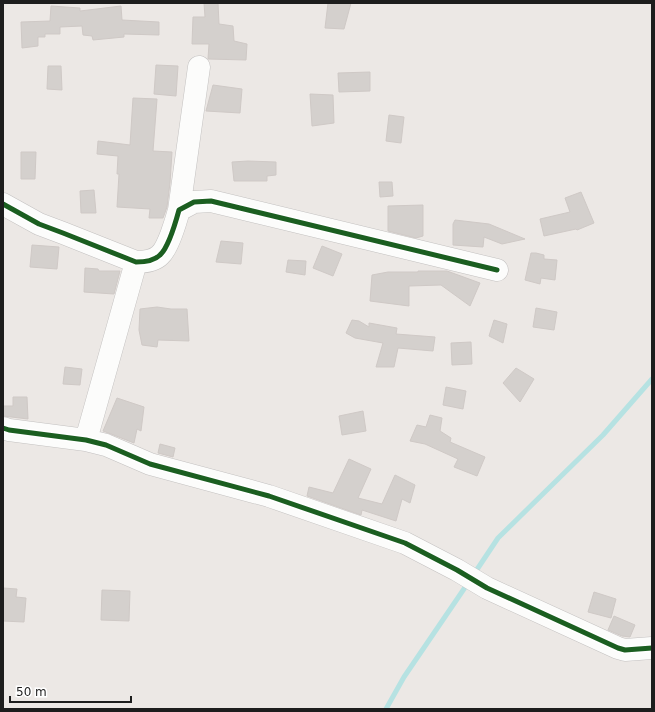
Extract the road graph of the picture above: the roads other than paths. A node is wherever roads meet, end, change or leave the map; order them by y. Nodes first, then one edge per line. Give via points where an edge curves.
1 (199, 67) dead end
2 (3, 204) edge
3 (179, 210) junction
4 (136, 262) junction
5 (497, 270) dead end
6 (3, 428) edge
7 (86, 440) junction
8 (652, 648) edge

1 - 3 street
2 - 4 street via 39,224
3 - 4 street via 168,243 160,256 147,262
3 - 5 street via 194,202 211,201
4 - 7 street
6 - 7 street
7 - 8 street via 106,445 150,464 269,496 398,540 486,588 618,648

